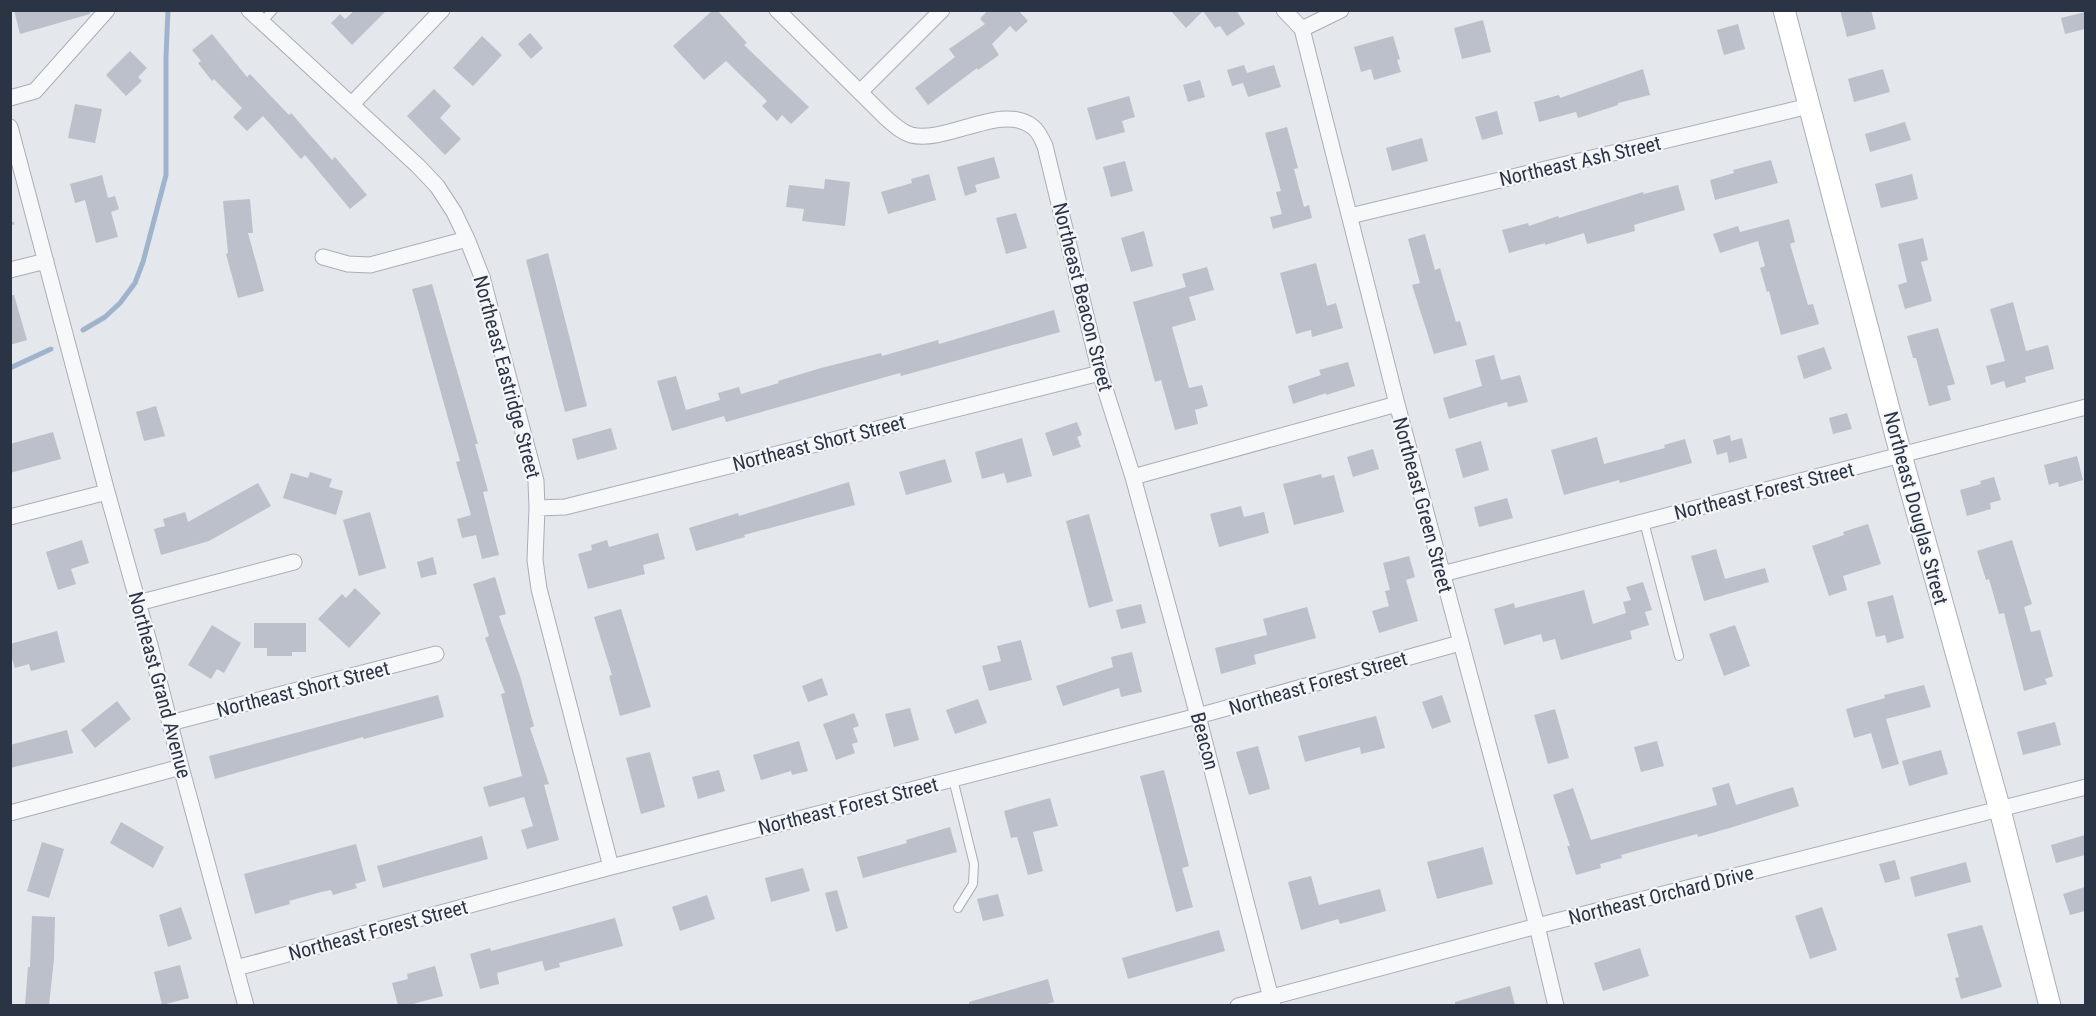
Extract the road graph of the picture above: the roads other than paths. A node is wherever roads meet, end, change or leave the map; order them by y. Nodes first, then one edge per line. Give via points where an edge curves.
1 (107, 10) edge
2 (249, 10) edge
3 (273, 10) edge
4 (442, 10) edge
5 (777, 10) edge
6 (942, 10) edge
7 (1284, 10) edge
8 (1341, 10) edge
9 (1784, 10) edge
10 (261, 23) junction
11 (1302, 29) junction
12 (860, 92) junction
13 (10, 98) edge
14 (351, 104) junction
15 (1809, 106) junction
16 (10, 127) edge
17 (1350, 216) junction
18 (467, 239) junction
19 (323, 257) dead end
20 (46, 261) junction
21 (10, 270) edge
22 (1100, 373) junction
23 (1397, 404) junction
24 (2085, 406) edge
25 (1901, 455) junction
26 (1133, 477) junction
27 (107, 492) junction
28 (537, 508) junction
29 (10, 517) edge
30 (1644, 522) junction
31 (294, 562) dead end
32 (1442, 574) junction
33 (138, 603) junction
34 (1460, 643) junction
35 (436, 654) dead end
36 (1679, 656) dead end
37 (1198, 716) junction
38 (170, 723) junction
39 (181, 767) junction
40 (953, 779) junction
41 (2085, 787) edge
42 (2000, 810) junction
43 (10, 813) edge
44 (611, 867) junction
45 (957, 908) dead end
46 (1537, 926) junction
47 (236, 968) junction
48 (1272, 1001) edge
49 (246, 1005) edge
50 (1238, 1005) edge
51 (1556, 1005) edge
52 (2050, 1005) edge

1 - 13 street via 35,92
2 - 10 street, Northeast Eastridge Street
3 - 10 lane
4 - 14 street
5 - 12 street
6 - 12 street
7 - 11 street, Northeast Green Street
8 - 11 street
9 - 15 main road, Northeast Douglas Street
10 - 14 street, Northeast Eastridge Street
11 - 17 street, Northeast Green Street
12 - 22 street, Northeast Beacon Street via 885,117 913,135 939,134 1006,120 1026,122 1039,133 1046,146
14 - 18 street, Northeast Eastridge Street via 437,186
15 - 17 street, Northeast Ash Street
15 - 25 main road, Northeast Douglas Street
16 - 20 street, Northeast Grand Avenue
17 - 23 street, Northeast Green Street
18 - 19 street via 370,265
18 - 28 street, Northeast Eastridge Street via 485,288 536,481
20 - 21 street
20 - 27 street, Northeast Grand Avenue
22 - 26 street, Northeast Beacon Street
22 - 28 street, Northeast Short Street via 565,507
23 - 26 street
23 - 32 street, Northeast Green Street
24 - 25 street, Northeast Forest Street
25 - 30 street, Northeast Forest Street
25 - 42 main road, Northeast Douglas Street
26 - 37 street, Beacon
27 - 29 street
27 - 33 street, Northeast Grand Avenue
28 - 44 street, Northeast Eastridge Street via 535,560 539,589
30 - 32 street, Northeast Forest Street
30 - 36 lane
31 - 33 street
32 - 34 street, Northeast Green Street
33 - 38 street, Northeast Grand Avenue
34 - 37 street, Northeast Forest Street
34 - 46 street, Northeast Green Street
35 - 38 street, Northeast Short Street
37 - 40 street, Northeast Forest Street
37 - 48 street, Beacon
38 - 39 street, Northeast Grand Avenue
39 - 43 street
39 - 47 street, Northeast Grand Avenue
40 - 44 street, Northeast Forest Street
40 - 45 lane via 974,864 973,884
41 - 42 street, Northeast Orchard Drive
42 - 46 street, Northeast Orchard Drive
42 - 52 main road, Northeast Douglas Street
44 - 47 street, Northeast Forest Street
46 - 48 street, Northeast Orchard Drive
46 - 51 street, Northeast Green Street
47 - 49 street, Northeast Grand Avenue
48 - 50 street, Northeast Orchard Drive

